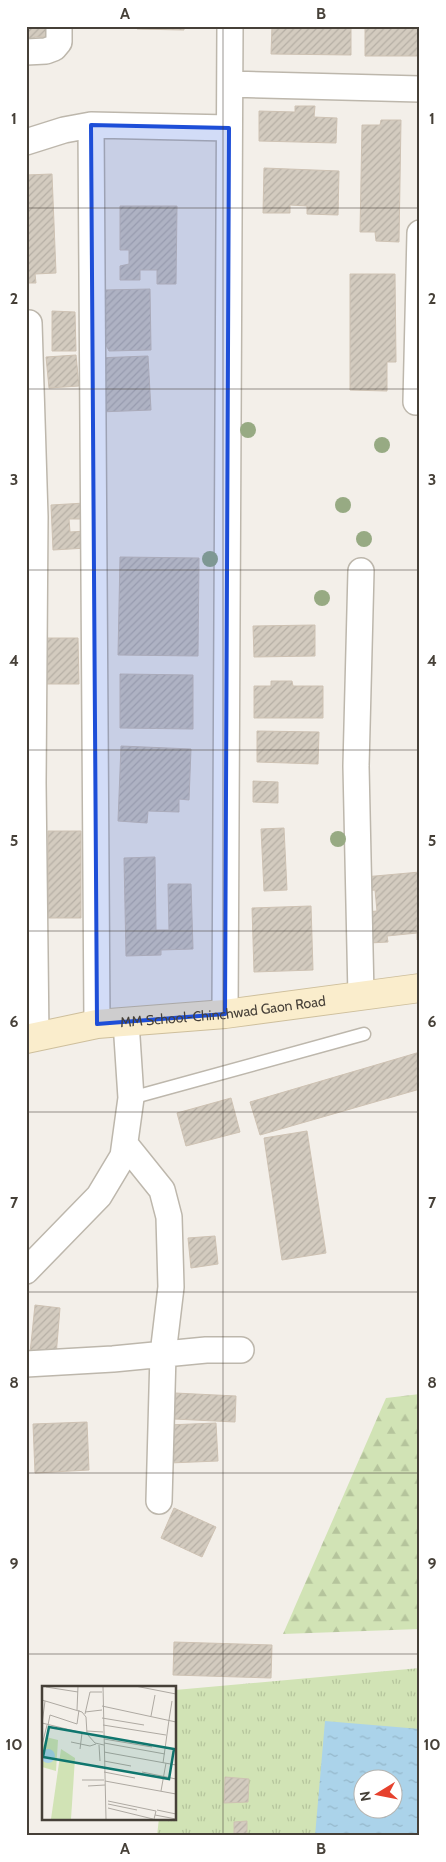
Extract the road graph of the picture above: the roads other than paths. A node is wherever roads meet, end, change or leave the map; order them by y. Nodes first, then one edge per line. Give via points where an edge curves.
1 (59, 26) edge
2 (230, 26) edge
3 (26, 52) edge
4 (230, 84) junction
5 (420, 89) edge
6 (91, 125) junction
7 (229, 128) junction
8 (26, 142) edge
9 (420, 233) edge
10 (30, 323) dead end
11 (416, 402) dead end
12 (360, 572) dead end
13 (420, 988) edge
14 (361, 996) junction
15 (225, 1014) junction
16 (126, 1022) junction
17 (97, 1024) junction
18 (364, 1034) dead end
19 (31, 1038) edge
20 (131, 1098) junction
21 (124, 1144) junction
22 (26, 1271) edge
23 (241, 1350) dead end
24 (162, 1354) junction
25 (26, 1364) edge
26 (160, 1501) dead end

1 - 3 street via 59,42 54,48
2 - 4 street
4 - 5 street
4 - 7 street
6 - 7 street
6 - 8 street
6 - 17 street
7 - 15 street
9 - 11 street
10 - 19 street via 36,517
12 - 14 street via 356,766
13 - 14 main road, MM School-Chinchwad Gaon Road
14 - 15 main road, MM School-Chinchwad Gaon Road
15 - 16 main road, MM School-Chinchwad Gaon Road
16 - 17 main road, MM School-Chinchwad Gaon Road
16 - 20 street
17 - 19 main road, MM School-Chinchwad Gaon Road
18 - 20 lane
20 - 21 street
21 - 22 street via 123,1156 99,1196
21 - 24 street via 162,1190 169,1217 171,1286
23 - 24 street
24 - 25 street
24 - 26 street

